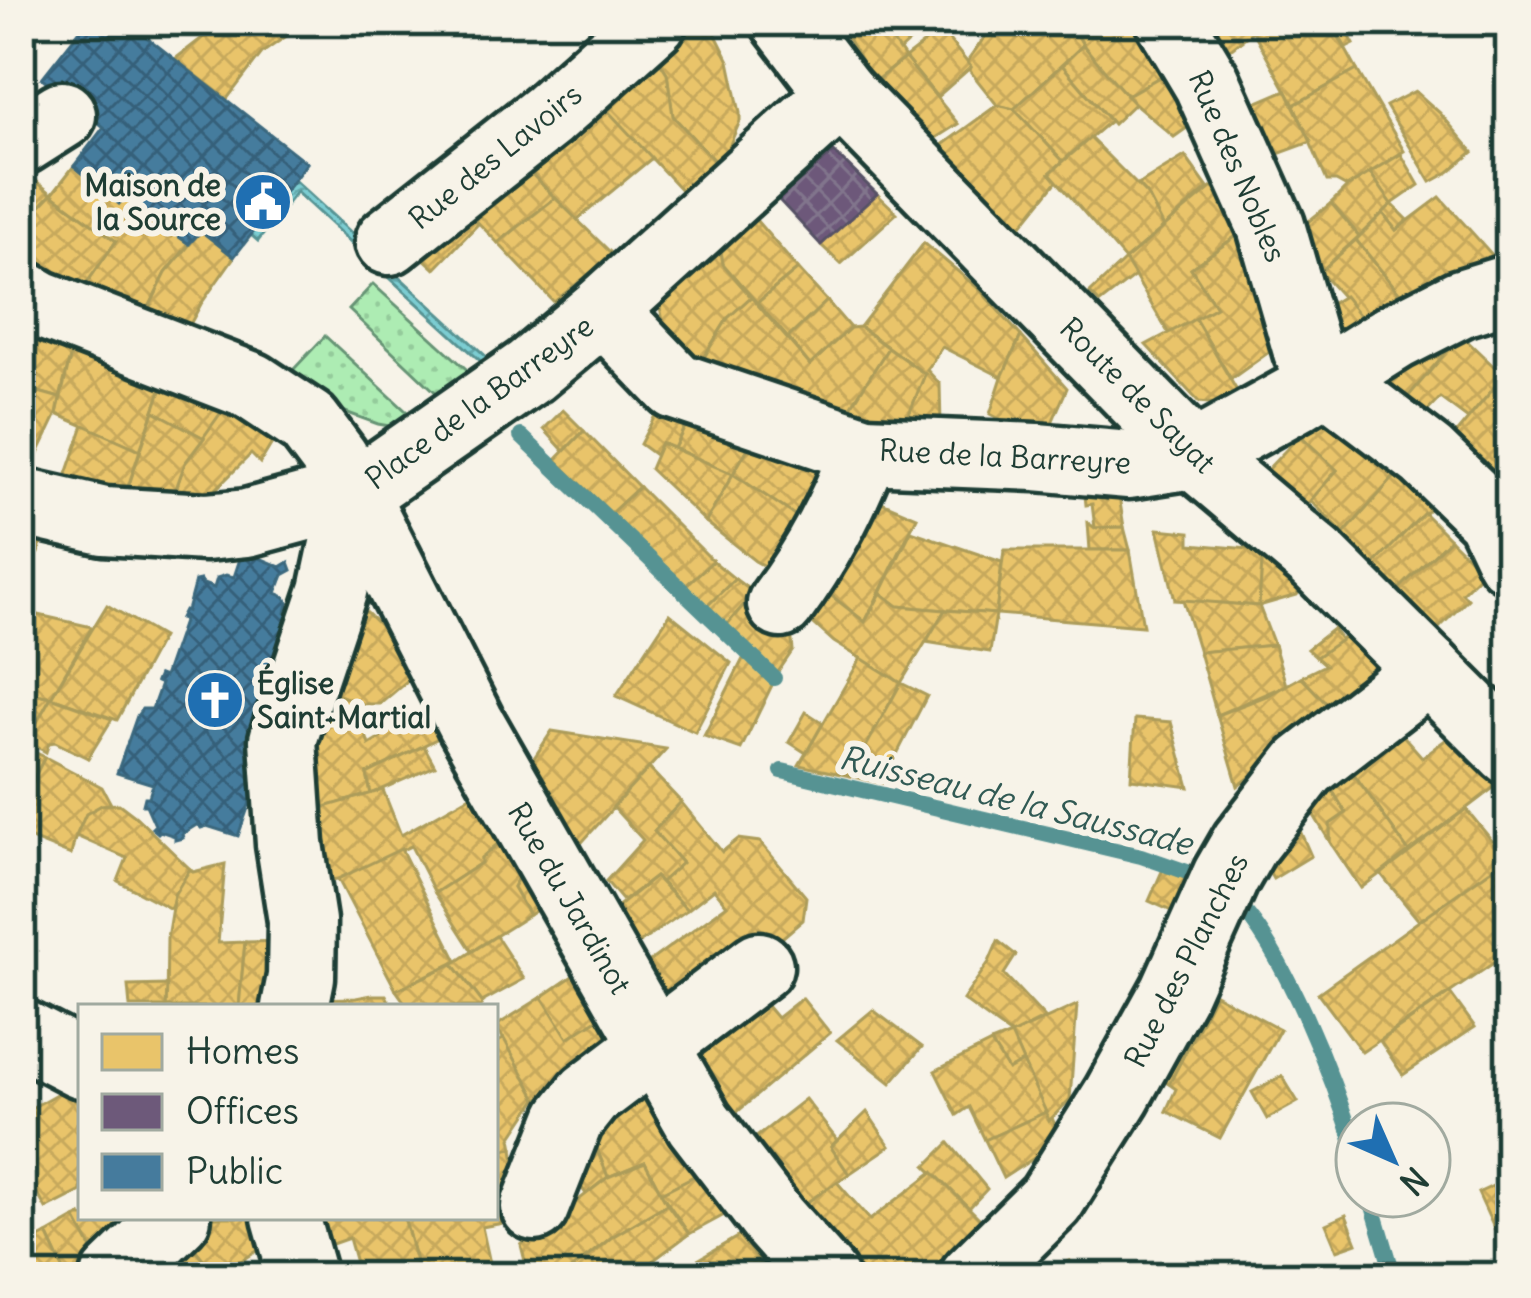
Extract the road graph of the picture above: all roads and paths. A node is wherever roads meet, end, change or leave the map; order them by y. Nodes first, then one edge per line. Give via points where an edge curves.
1 (653, 21) edge
2 (785, 21) edge
3 (1170, 21) edge
4 (841, 94) junction
5 (389, 241) dead end
6 (1510, 288) edge
7 (21, 293) edge
8 (603, 310) junction
9 (1327, 380) junction
10 (865, 449) junction
11 (1194, 455) junction
12 (354, 494) junction
13 (21, 502) edge
14 (1510, 559) edge
15 (781, 604) dead end
16 (1429, 670) junction
17 (1510, 751) edge
18 (760, 966) dead end
19 (296, 1004) edge
20 (21, 1034) edge
21 (655, 1047) junction
22 (78, 1062) edge
23 (536, 1207) dead end
24 (174, 1220) edge
25 (287, 1220) edge
26 (115, 1277) edge
27 (303, 1277) edge
28 (824, 1277) edge
29 (973, 1277) edge

1 - 5 street, Rue des Lavoirs
2 - 4 street, Route de Sayat
3 - 9 street, Rue des Nobles via 1207,83 1270,226 1307,351
4 - 8 street
4 - 11 street, Route de Sayat
6 - 9 street via 1461,303
7 - 12 street, Rue du Jardinot via 252,386 308,423
8 - 10 street, Rue de la Barreyre via 676,386
8 - 12 street, Place de la Barreyre
9 - 11 street
9 - 14 street via 1427,456 1490,517
10 - 11 street, Rue de la Barreyre via 1129,465
10 - 15 street via 812,563
11 - 16 street, Route de Sayat via 1317,559
12 - 13 street, Place de la Barreyre via 206,527 104,521
12 - 19 street via 333,591 284,740 302,921
12 - 21 street, Rue du Jardinot via 470,722
16 - 17 street, Route de Sayat
16 - 29 street, Rue des Planches via 1305,766 1228,875 1174,992 1051,1200
18 - 21 street
20 - 22 street
21 - 23 street via 589,1095 570,1119
21 - 28 street, Rue du Jardinot via 699,1123
24 - 26 street
25 - 27 street

